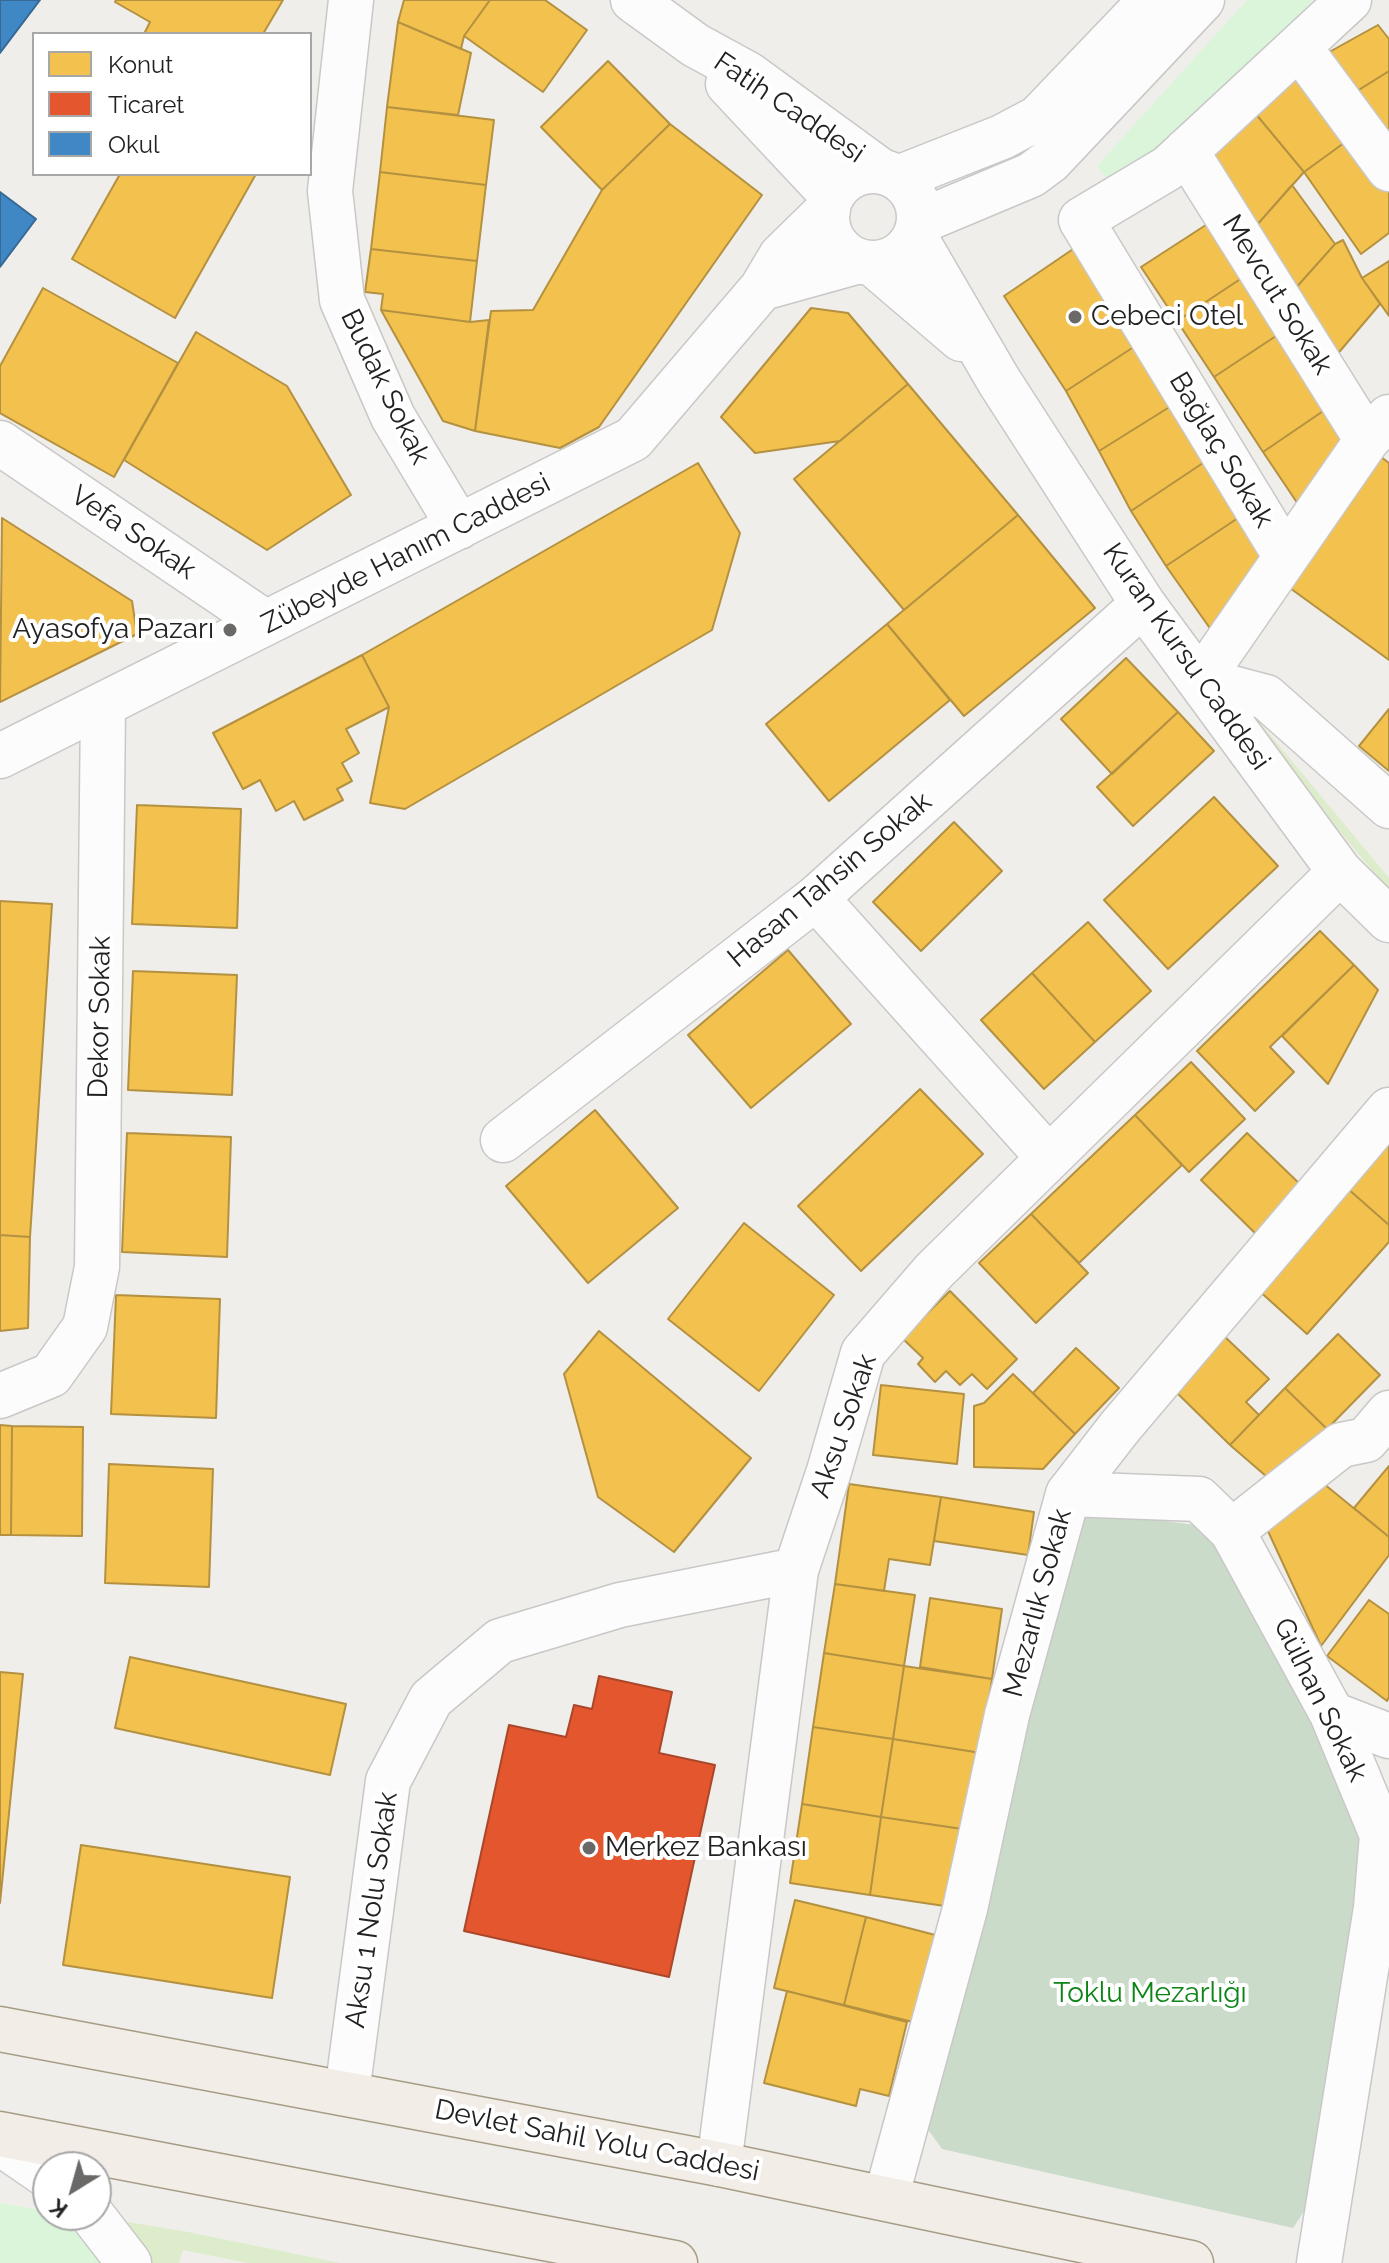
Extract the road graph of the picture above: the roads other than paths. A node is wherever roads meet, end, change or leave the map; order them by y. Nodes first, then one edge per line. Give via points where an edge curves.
1 (351, 0) edge
2 (633, 0) edge
3 (1151, 0) edge
4 (1202, 0) edge
5 (1349, 0) edge
6 (695, 45) junction
7 (1299, 47) junction
8 (1186, 151) junction
9 (1389, 169) edge
10 (890, 174) junction
11 (830, 202) junction
12 (917, 229) junction
13 (865, 262) junction
14 (762, 288) junction
15 (999, 381) junction
16 (1378, 429) edge
17 (0, 443) edge
18 (459, 527) junction
19 (1286, 557) junction
20 (1143, 604) junction
21 (266, 623) junction
22 (1201, 680) junction
23 (103, 706) junction
24 (0, 756) edge
25 (1389, 806) edge
26 (1340, 872) junction
27 (816, 898) junction
28 (1389, 920) edge
29 (1389, 1110) edge
30 (503, 1140) dead end
31 (1048, 1157) junction
32 (0, 1396) edge
33 (1378, 1427) edge
34 (1068, 1494) junction
35 (1232, 1531) junction
36 (796, 1570) junction
37 (1332, 1714) junction
38 (1389, 1736) edge
39 (1384, 1880) edge
40 (0, 2029) edge
41 (347, 2093) junction
42 (0, 2134) edge
43 (0, 2143) edge
44 (719, 2164) junction
45 (32, 2165) edge
46 (886, 2198) junction
47 (104, 2231) edge
48 (129, 2263) edge
49 (675, 2263) edge
50 (1191, 2263) edge
51 (1319, 2263) edge

1 - 18 street, Budak Sokak via 330,191 342,300 393,417
2 - 6 street, Fatih Caddesi
3 - 10 street, Zübeyde Hanım Caddesi via 1038,118 1002,137
4 - 12 street via 1050,161
5 - 7 street
6 - 10 street, Fatih Caddesi via 748,74
6 - 11 street, Fatih Caddesi
7 - 8 street
7 - 9 street
8 - 16 street, Mevcut Sokak
8 - 19 street, Bağlaç Sokak via 1168,168 1081,220
10 - 11 street, Zübeyde Hanım Caddesi via 853,175
10 - 12 street via 915,197
11 - 13 street via 828,226 834,241 844,253
11 - 14 street, Zübeyde Hanım Caddesi via 781,256
12 - 13 street via 897,256
12 - 15 street, Kuran Kursu Caddesi
13 - 14 street
13 - 15 street, Kuran Kursu Caddesi via 956,333
14 - 18 street, Zübeyde Hanım Caddesi via 633,439
15 - 20 street, Kuran Kursu Caddesi
16 - 19 street
17 - 21 street, Vefa Sokak
18 - 21 street, Zübeyde Hanım Caddesi
19 - 22 street
20 - 22 street, Kuran Kursu Caddesi
20 - 27 street, Hasan Tahsin Sokak
21 - 23 street, Zübeyde Hanım Caddesi
22 - 25 street via 1266,697
22 - 26 street, Kuran Kursu Caddesi
23 - 24 street, Zübeyde Hanım Caddesi
23 - 32 street, Dekor Sokak via 97,1267 85,1327 51,1375
26 - 28 street, Kuran Kursu Caddesi
26 - 31 street, Aksu Sokak
27 - 30 street, Hasan Tahsin Sokak
27 - 31 street
29 - 34 street, Mezarlık Sokak
31 - 36 street, Aksu Sokak via 934,1271 863,1353
33 - 35 street via 1341,1445
34 - 35 street, Gülhan Sokak via 1199,1499
34 - 46 street, Mezarlık Sokak via 1007,1715 965,1909
35 - 37 street, Gülhan Sokak
36 - 41 street, Aksu 1 Nolu Sokak via 620,1605 500,1641 431,1699 388,1781
36 - 44 street, Aksu Sokak
37 - 38 street
37 - 39 street, Gülhan Sokak via 1382,1835
39 - 51 street, Gülhan Sokak
40 - 41 main road, Devlet Sahil Yolu Caddesi
41 - 44 main road, Devlet Sahil Yolu Caddesi
42 - 49 main road
43 - 45 street
44 - 46 main road, Devlet Sahil Yolu Caddesi
46 - 50 main road, Devlet Sahil Yolu Caddesi
47 - 48 street

